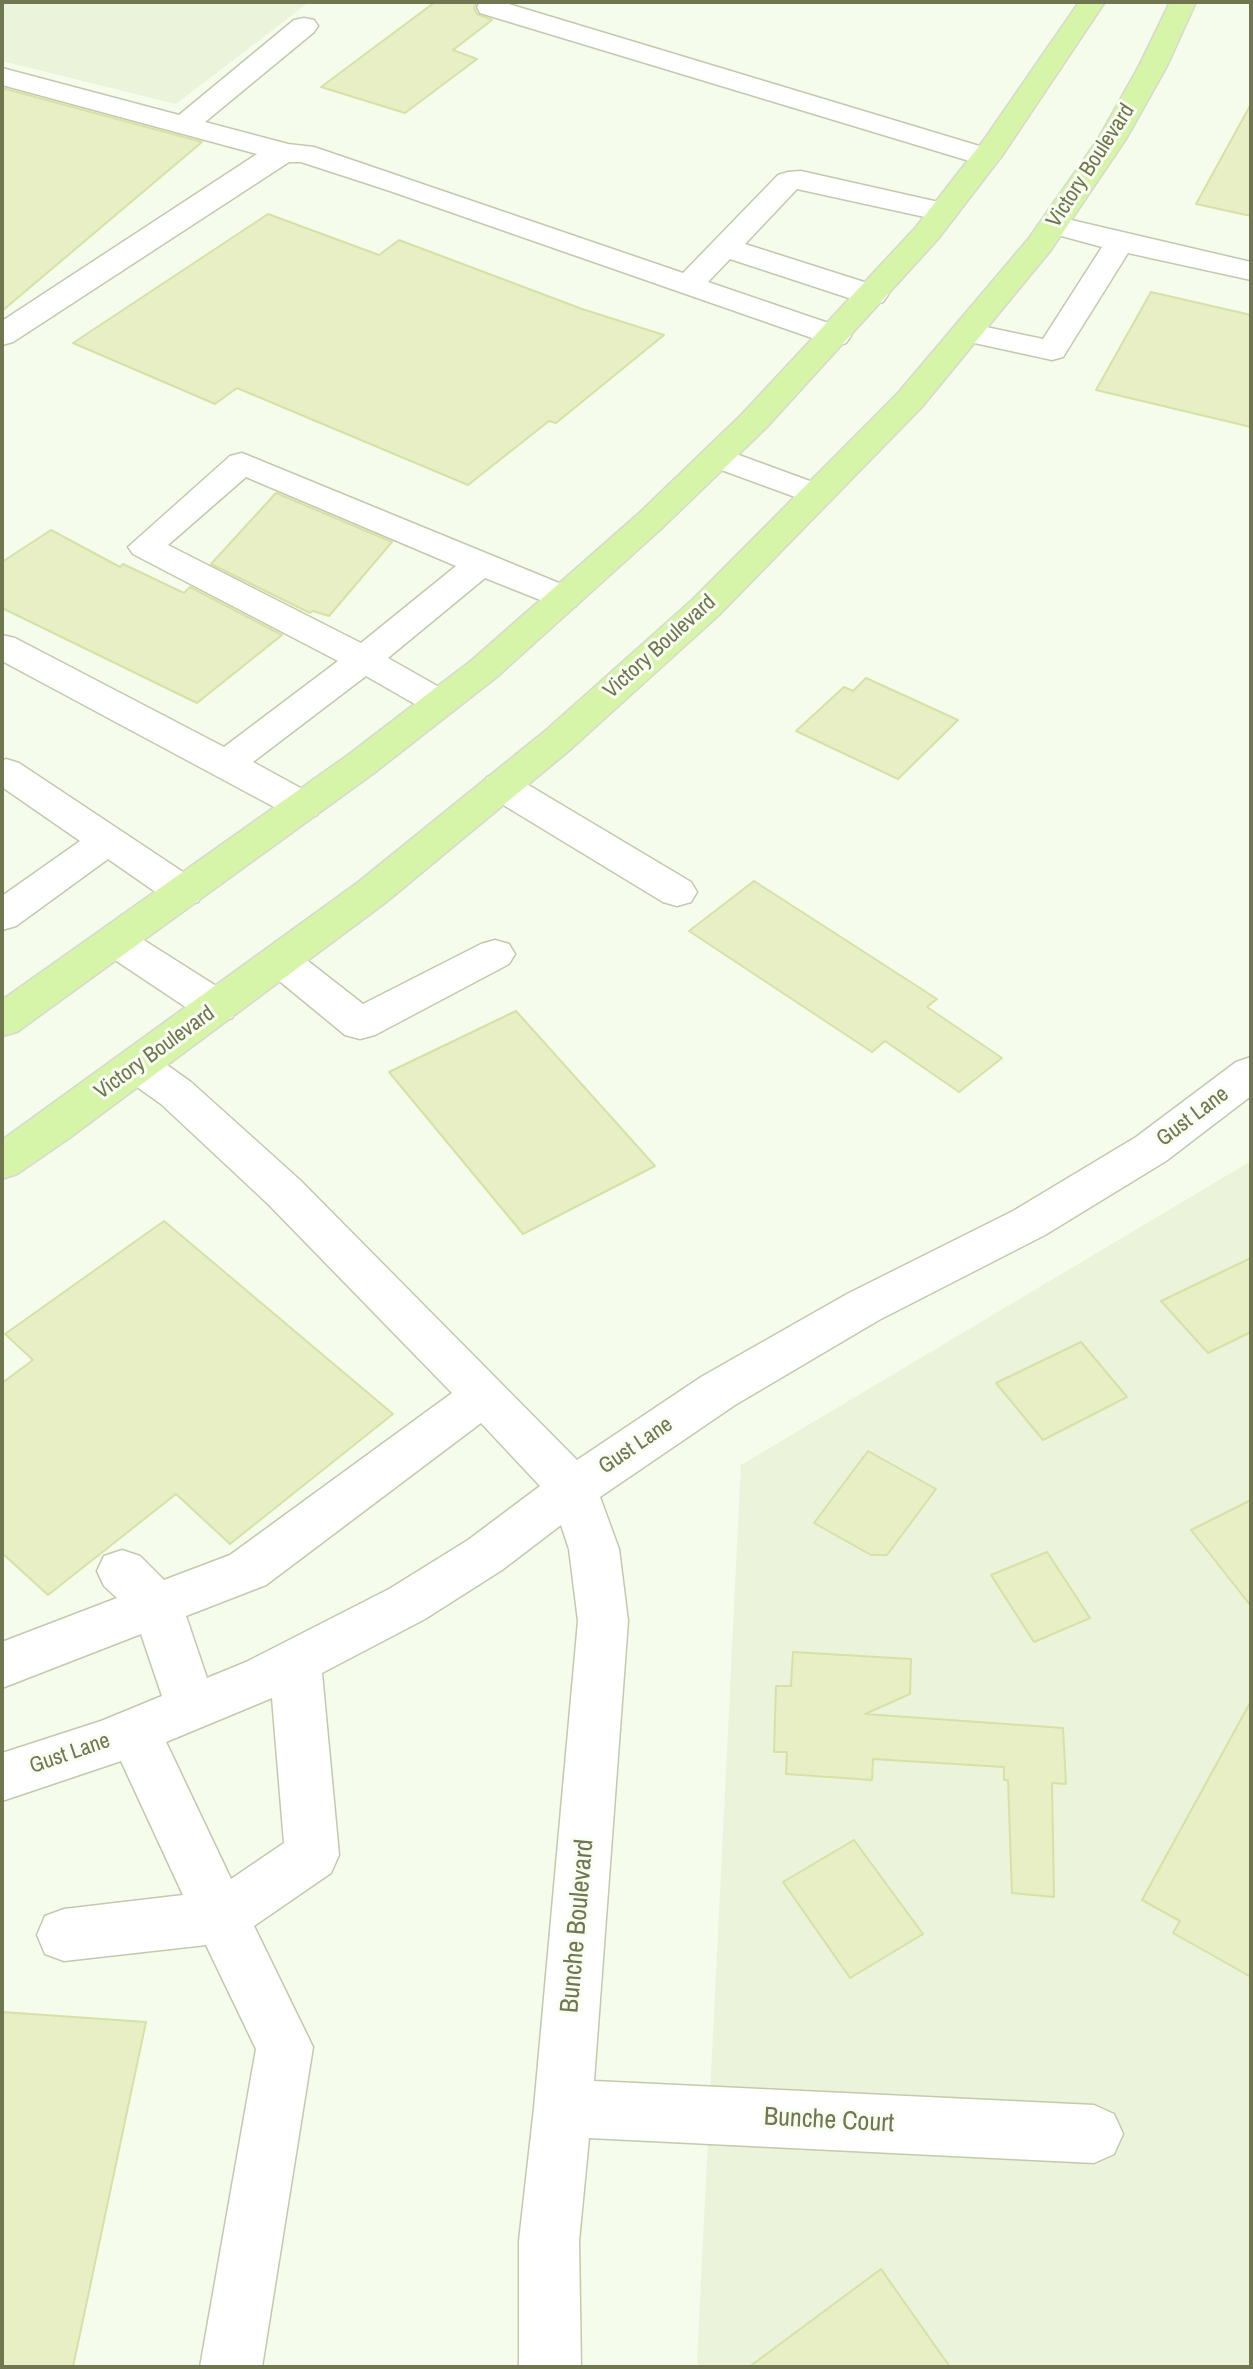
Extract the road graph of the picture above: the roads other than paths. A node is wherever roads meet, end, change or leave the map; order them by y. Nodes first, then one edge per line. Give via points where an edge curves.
1 (1092, 2) edge
2 (1183, 2) edge
3 (490, 7) dead end
4 (304, 26) dead end
5 (2, 76) edge
6 (185, 124) junction
7 (287, 153) junction
8 (986, 157) junction
9 (943, 212) junction
10 (1054, 225) junction
11 (1120, 242) junction
12 (724, 247) junction
13 (1251, 271) edge
14 (688, 285) junction
15 (872, 295) junction
16 (967, 332) junction
17 (2, 335) edge
18 (835, 336) junction
19 (717, 457) junction
20 (817, 495) junction
21 (481, 563) junction
22 (563, 598) junction
23 (2, 646) edge
24 (364, 659) junction
25 (440, 703) junction
26 (226, 764) junction
27 (6, 772) dead end
28 (501, 786) junction
29 (303, 806) junction
30 (108, 840) junction
31 (184, 892) junction
32 (677, 892) dead end
33 (2, 916) edge
34 (117, 942) junction
35 (495, 954) dead end
36 (280, 960) junction
37 (217, 1007) junction
38 (5, 1015) edge
39 (138, 1066) junction
40 (1251, 1073) edge
41 (2, 1162) edge
42 (484, 1395) junction
43 (573, 1489) junction
44 (122, 1571) dead end
45 (157, 1606) junction
46 (295, 1662) junction
47 (2, 1665) edge
48 (192, 1707) junction
49 (135, 1732) junction
50 (2, 1777) edge
51 (221, 1917) junction
52 (64, 1935) dead end
53 (563, 2108) junction
54 (1094, 2134) dead end
55 (231, 2367) edge
56 (550, 2367) edge

1 - 8 main road
2 - 10 main road, Victory Boulevard via 1112,139
3 - 8 street
4 - 6 street
5 - 6 street
6 - 7 street
7 - 14 street via 304,153
7 - 17 street via 271,158
8 - 9 main road
9 - 12 street via 788,181
9 - 15 main road
10 - 11 street
10 - 16 main road, Victory Boulevard
11 - 13 street
11 - 16 street via 1052,350
12 - 14 street
12 - 15 street
14 - 18 street
15 - 18 main road
16 - 20 main road, Victory Boulevard via 909,401
18 - 19 main road
19 - 20 street
19 - 22 main road
20 - 28 main road, Victory Boulevard via 706,607
21 - 22 street
21 - 24 street
21 - 24 street via 242,463 145,547
22 - 25 main road
23 - 26 street
24 - 25 street
24 - 26 street
25 - 29 main road
26 - 29 street
27 - 30 street
28 - 32 street
28 - 36 main road, Victory Boulevard
29 - 31 main road
30 - 31 street
30 - 33 street
31 - 34 main road
34 - 37 street
34 - 38 main road
35 - 36 street via 360,1024
36 - 37 main road, Victory Boulevard
37 - 39 main road, Victory Boulevard
39 - 41 main road, Victory Boulevard
39 - 42 street via 176,1093 284,1192
40 - 43 street, Gust Lane via 1151,1149 1029,1223 863,1307 718,1391
42 - 43 street
42 - 45 street via 248,1570
43 - 46 street, Gust Lane via 472,1564
43 - 53 street, Bunche Boulevard via 594,1549 603,1621
44 - 45 street
45 - 47 street
45 - 48 street
46 - 48 street, Gust Lane
46 - 51 street via 312,1855
48 - 49 street, Gust Lane
49 - 50 street, Gust Lane
49 - 51 street
51 - 52 street
51 - 55 street via 285,2047
53 - 54 street, Bunche Court
53 - 56 street, Bunche Boulevard via 549,2241

